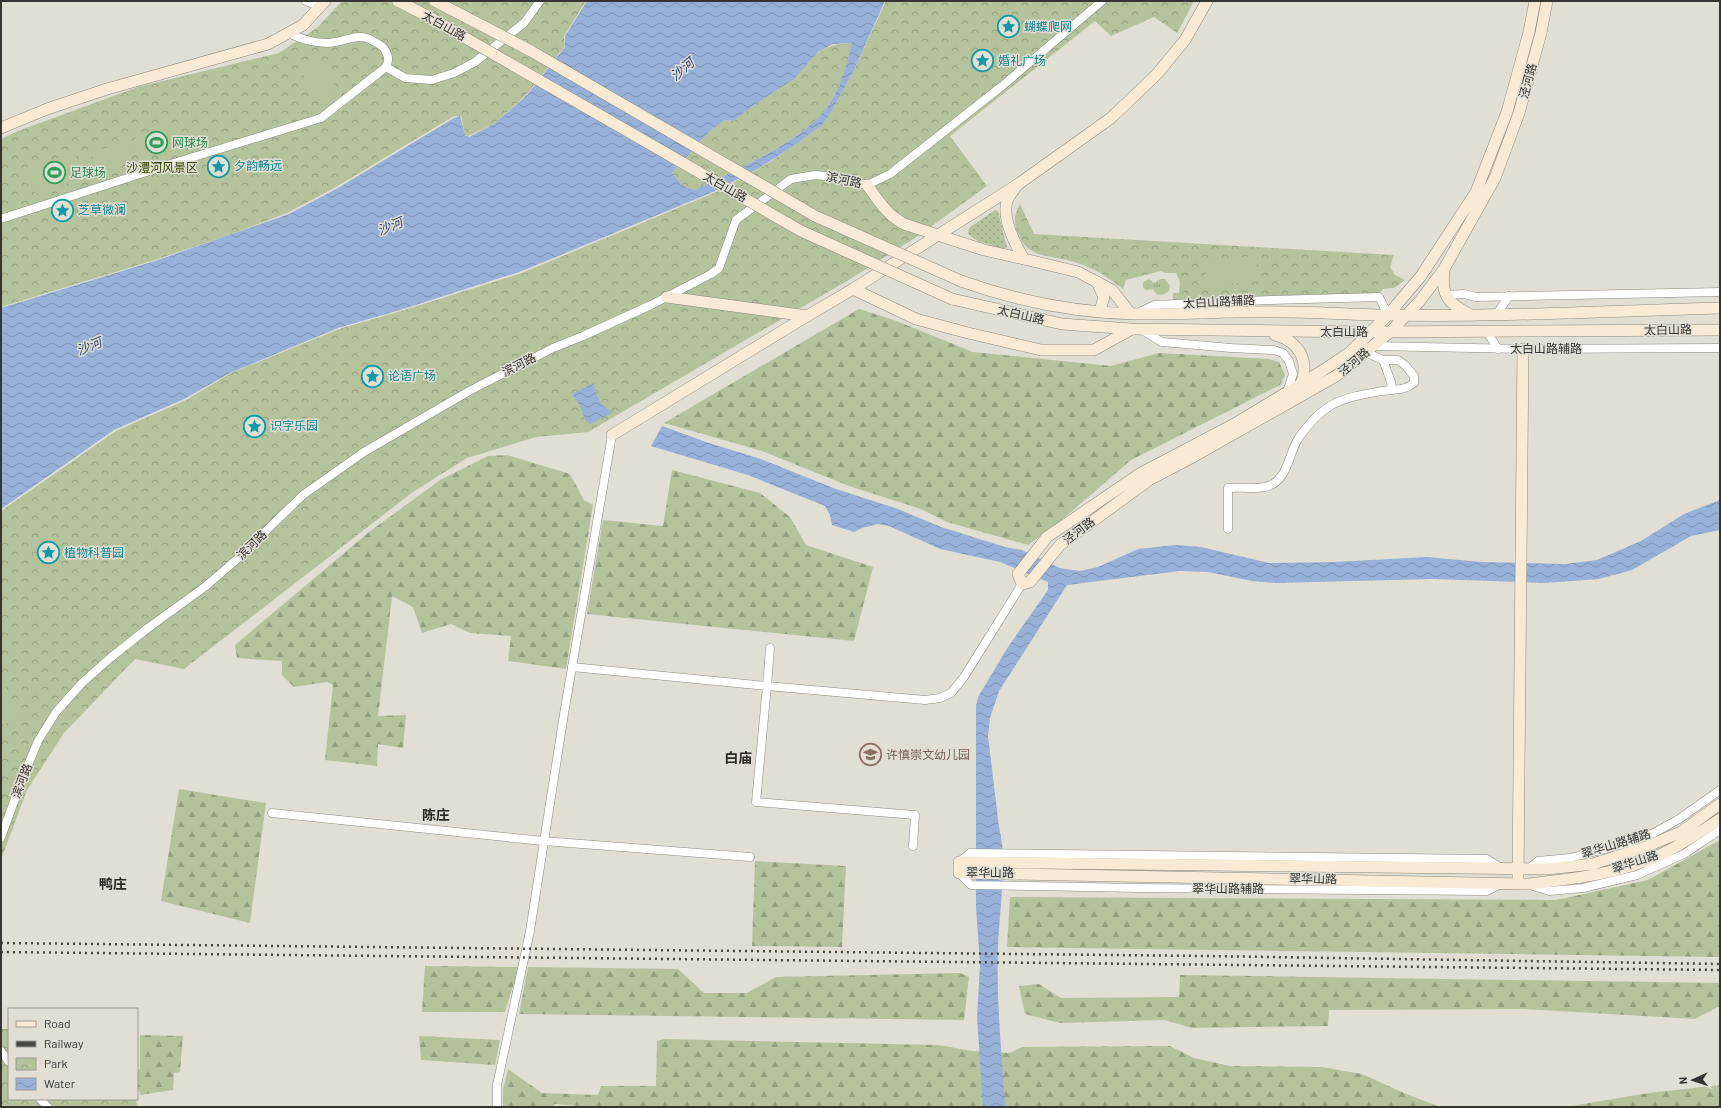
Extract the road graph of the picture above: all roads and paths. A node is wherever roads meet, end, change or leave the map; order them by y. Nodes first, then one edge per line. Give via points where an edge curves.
1 (306, 1) edge
2 (398, 1) edge
3 (435, 1) edge
4 (540, 1) edge
5 (1102, 1) edge
6 (1207, 1) edge
7 (1535, 1) edge
8 (1547, 1) edge
9 (323, 4) edge
10 (288, 33) junction
11 (386, 67) junction
12 (1, 128) edge
13 (1018, 185) junction
14 (867, 186) junction
15 (1, 219) edge
16 (940, 236) junction
17 (1024, 259) junction
18 (1444, 269) junction
19 (1097, 282) junction
20 (853, 290) junction
21 (1720, 292) edge
22 (1446, 295) junction
23 (1509, 296) junction
24 (668, 297) junction
25 (1720, 308) edge
26 (1100, 311) junction
27 (1134, 313) junction
28 (1496, 314) junction
29 (1388, 315) junction
30 (1406, 315) junction
31 (1471, 315) junction
32 (807, 316) junction
33 (1130, 329) junction
34 (1142, 330) junction
35 (1720, 330) edge
36 (1261, 332) junction
37 (1369, 332) junction
38 (1390, 332) junction
39 (1486, 332) junction
40 (1720, 348) edge
41 (1369, 349) junction
42 (1498, 349) junction
43 (1523, 349) junction
44 (1383, 360) junction
45 (1302, 382) junction
46 (1392, 390) junction
47 (1287, 392) junction
48 (612, 435) joint
49 (1228, 529) dead end
50 (1023, 580) junction
51 (770, 648) dead end
52 (572, 667) junction
53 (767, 686) junction
54 (1720, 790) edge
55 (1720, 804) edge
56 (272, 813) dead end
57 (1720, 819) edge
58 (1720, 830) edge
59 (1, 837) edge
60 (543, 841) junction
61 (913, 846) dead end
62 (750, 858) dead end
63 (1016, 863) junction
64 (966, 864) junction
65 (1522, 870) junction
66 (1501, 883) junction
67 (1522, 884) junction
68 (1, 1051) edge
69 (8, 1061) edge
70 (497, 1107) edge

1 - 9 street
2 - 33 street, 太白山路, bridge via 801,231 952,299 1062,324
3 - 26 street, 太白山路, bridge via 531,51 815,216 980,288 1044,304
4 - 11 street via 524,24 475,62 454,73 432,80 405,78
5 - 14 street, 滨河路 via 1002,86 890,174
6 - 13 street via 1185,40 1157,74 1111,118
7 - 29 street, 泾河路 via 1530,32 1507,112 1476,192 1421,276
8 - 18 street, 泾河路 via 1519,113 1495,178
9 - 10 street via 303,25
10 - 11 street via 309,42 329,43 357,36 370,39 383,47 389,61
10 - 12 street via 268,44 107,89
11 - 15 street via 321,118
13 - 16 street
13 - 17 street via 1007,200 1006,213 1013,241
14 - 16 street via 885,210 897,220
14 - 24 street, 滨河路 via 835,177 815,175 791,179 736,220 719,268
16 - 17 street
16 - 20 street
17 - 19 street via 1078,272
18 - 22 street via 1442,284
18 - 30 street, 泾河路
19 - 26 street via 1104,297
19 - 27 street via 1112,290
20 - 32 street
20 - 33 street via 916,319 1041,350 1094,350
21 - 23 street
22 - 23 street
22 - 31 street via 1456,307
23 - 28 street
24 - 32 street
24 - 59 street, 滨河路 via 553,348 471,390 364,452 303,495 206,586 109,659 82,683 56,712 38,741
25 - 28 street, 太白山路
26 - 27 street, 太白山路
27 - 29 street, 太白山路 via 1286,312
27 - 29 street, 太白山路辅路 via 1154,305 1379,297
28 - 31 street, 太白山路
29 - 30 street, 太白山路
29 - 37 street, 泾河路
30 - 31 street, 太白山路
30 - 38 street, 泾河路
32 - 48 street
33 - 34 street, 太白山路
34 - 36 street, 太白山路
34 - 47 street via 1162,342 1274,350 1283,353 1293,374
35 - 39 street, 太白山路
36 - 37 street, 太白山路
36 - 45 street via 1286,338 1296,346 1306,370
37 - 38 street, 太白山路
37 - 45 street, 泾河路 via 1349,352
38 - 39 street, 太白山路
38 - 41 street, 泾河路
39 - 42 street
40 - 43 street, 太白山路辅路
41 - 42 street, 太白山路辅路
41 - 44 street
41 - 50 street, 泾河路 via 1336,376 1149,480 1060,545
42 - 43 street, 太白山路辅路
43 - 65 street
44 - 46 street
44 - 46 street via 1398,360 1414,376 1414,383 1407,389
45 - 47 street, 泾河路
46 - 49 street via 1352,397 1330,406 1310,422 1297,440 1279,480 1266,487 1228,488
47 - 50 street, 泾河路 via 1238,422 1141,474 1047,537
48 - 52 street
50 - 53 street via 964,677 952,693 940,698 925,700
51 - 53 street
52 - 53 street
52 - 60 street
53 - 61 street via 756,802 915,815
54 - 65 street, 翠华山路辅路 via 1654,833 1628,843 1570,858 1538,861
55 - 65 street, 翠华山路 via 1681,832 1643,848 1593,864
56 - 60 street
57 - 67 street, 翠华山路 via 1662,854 1621,868 1577,879
58 - 67 street via 1684,854 1637,875 1583,888 1549,891
60 - 62 street
60 - 70 street via 530,931 497,1086
63 - 64 street, 翠华山路
63 - 64 street
63 - 65 street, 翠华山路
63 - 66 street, 翠华山路
64 - 66 street, 翠华山路辅路 via 971,885 1487,891
65 - 67 street
66 - 67 street, 翠华山路
68 - 69 street

